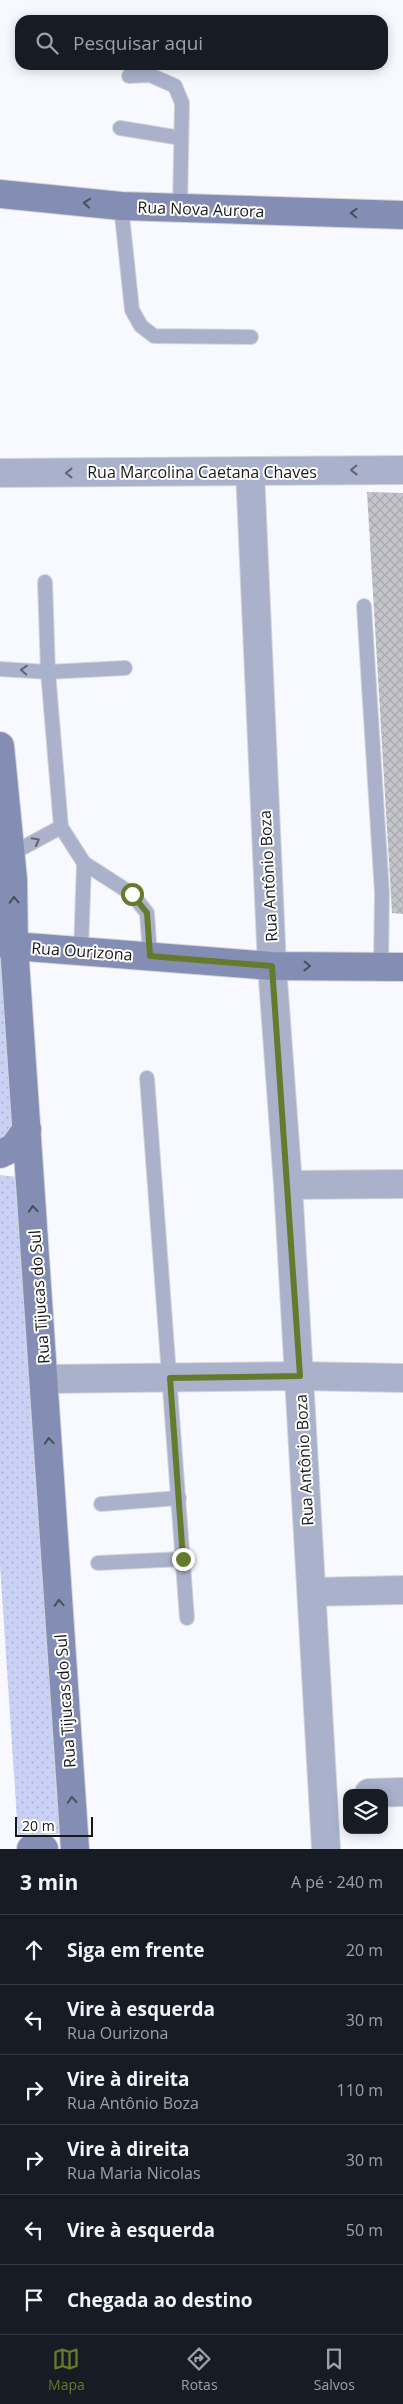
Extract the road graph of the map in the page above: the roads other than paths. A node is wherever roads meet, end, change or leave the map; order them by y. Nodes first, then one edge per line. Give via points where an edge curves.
1 (129, 76) dead end
2 (120, 128) dead end
3 (180, 138) junction
4 (0, 194) edge
5 (122, 206) junction
6 (180, 208) junction
7 (403, 215) edge
8 (251, 337) dead end
9 (403, 470) edge
10 (250, 471) junction
11 (0, 473) edge
12 (45, 582) dead end
13 (364, 606) dead end
14 (125, 668) dead end
15 (0, 669) edge
16 (48, 672) junction
17 (0, 746) edge
18 (61, 827) junction
19 (11, 854) junction
20 (84, 863) junction
21 (7, 944) edge
22 (81, 951) junction
23 (150, 956) junction
24 (272, 966) junction
25 (392, 967) edge
26 (147, 1078) dead end
27 (27, 1129) junction
28 (0, 1154) edge
29 (403, 1184) edge
30 (288, 1185) junction
31 (300, 1376) junction
32 (170, 1378) junction
33 (403, 1378) edge
34 (45, 1379) junction
35 (179, 1498) junction
36 (101, 1504) dead end
37 (183, 1559) junction
38 (98, 1563) dead end
39 (403, 1590) edge
40 (312, 1592) junction
41 (187, 1618) dead end
42 (388, 1792) edge
43 (403, 1792) edge
44 (335, 1793) edge
45 (32, 1849) edge
46 (44, 1849) edge
47 (75, 1849) edge
48 (326, 1849) edge

1 - 3 lane via 150,75 175,86 182,103
2 - 3 lane
3 - 6 lane
5 -> 4 main road, Rua Nova Aurora
5 - 6 main road, Rua Nova Aurora
5 - 8 lane via 132,310 141,326 154,336
7 -> 6 main road, Rua Nova Aurora
9 -> 10 street, Rua Marcolina Caetana Chaves
10 -> 11 street, Rua Marcolina Caetana Chaves
10 - 24 street, Rua Antônio Boza
12 - 16 lane
13 - 25 lane via 382,893
14 - 16 lane
16 -> 15 lane
16 - 18 lane
17 - 19 main road, Rua Tijucas do Sul
19 -> 18 lane
18 - 20 lane
21 -> 19 main road, Rua Tijucas do Sul
20 - 22 lane
20 - 23 lane via 132,894 147,913
21 - 22 main road, Rua Ourizona
21 - 27 main road, Rua Tijucas do Sul
22 - 23 main road, Rua Ourizona
23 - 24 main road, Rua Ourizona
24 -> 25 main road, Rua Ourizona
24 - 30 street, Rua Antônio Boza
26 - 32 lane
27 - 28 main road via 13,1148
34 -> 27 main road, Rua Tijucas do Sul
29 - 30 street
30 - 31 street, Rua Antônio Boza
31 - 32 street
31 - 33 street
31 - 40 street, Rua Antônio Boza
32 - 34 street
32 - 35 lane
47 -> 34 main road, Rua Tijucas do Sul
35 - 36 lane
35 - 37 lane
37 - 38 lane
37 - 41 lane
39 - 40 street
40 - 44 street, Rua Antônio Boza
42 - 43 street
44 - 48 street, Rua Antônio Boza
45 - 46 main road

